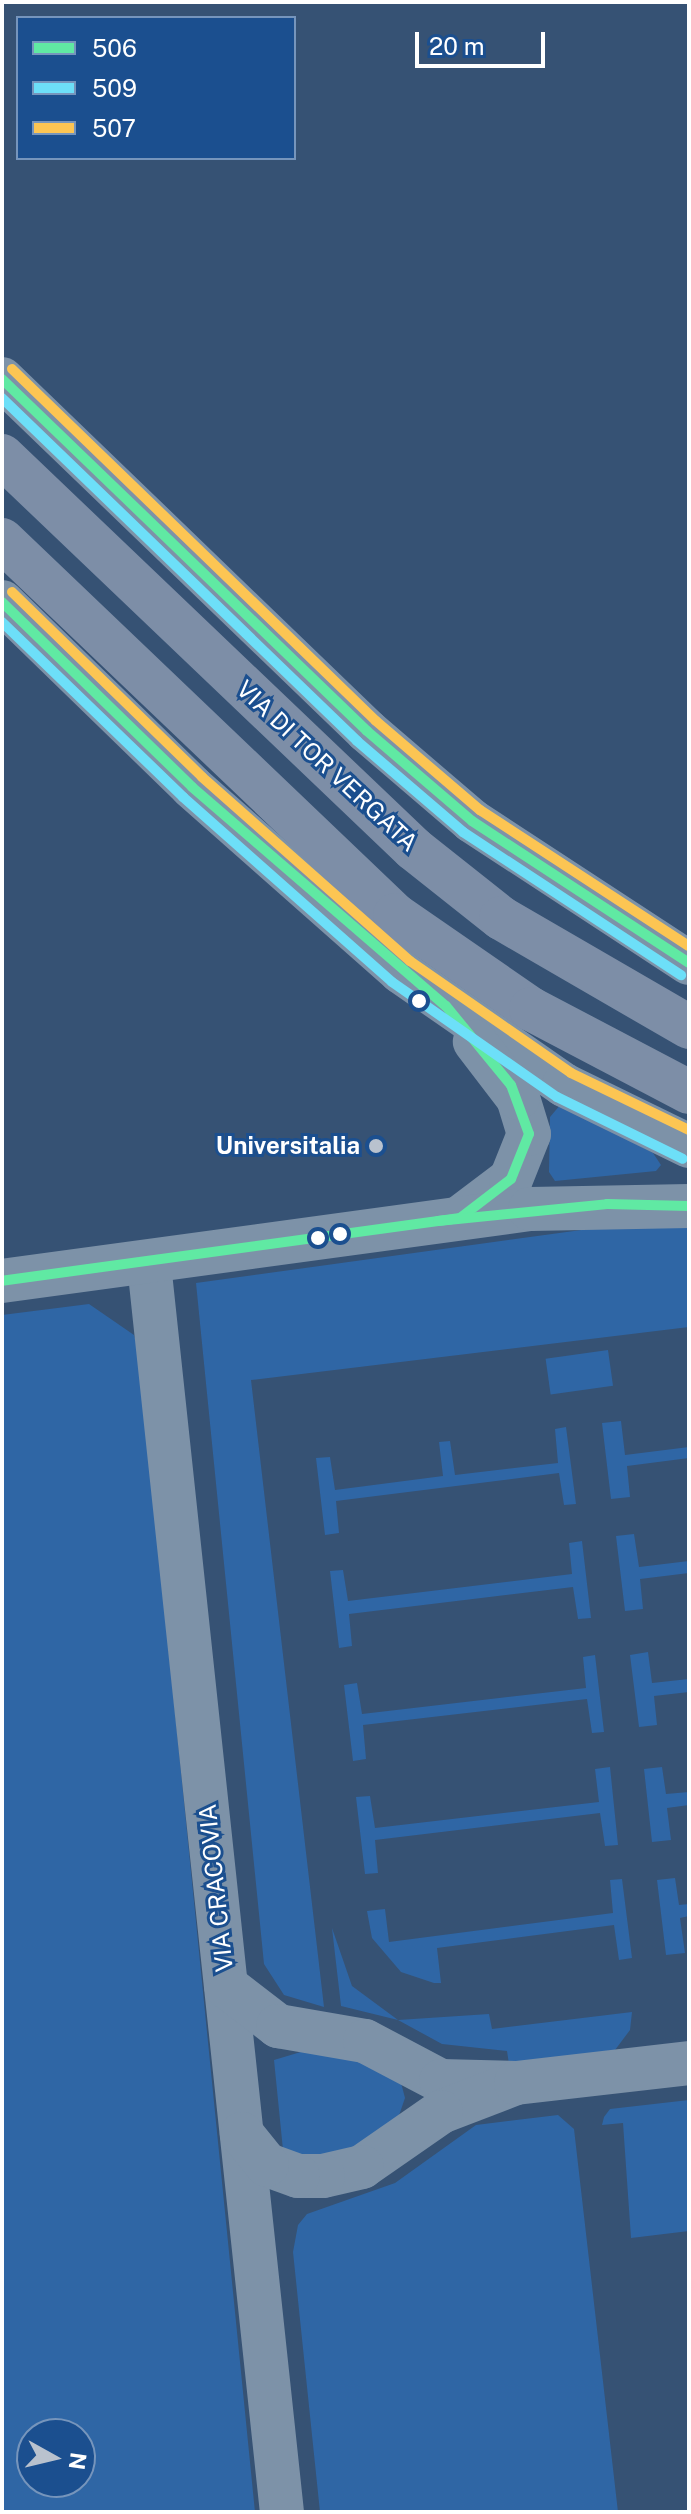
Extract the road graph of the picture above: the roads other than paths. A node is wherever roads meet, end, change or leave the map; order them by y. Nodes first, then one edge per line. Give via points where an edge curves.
1 (2, 379) edge
2 (2, 456) edge
3 (2, 540) edge
4 (2, 602) edge
5 (689, 963) edge
6 (446, 1006) junction
7 (689, 1027) edge
8 (689, 1092) edge
9 (689, 1146) edge
10 (689, 1206) edge
11 (460, 1218) junction
12 (149, 1264) junction
13 (2, 1281) edge
14 (226, 1986) junction
15 (320, 2033) junction
16 (689, 2063) edge
17 (516, 2083) junction
18 (237, 2087) junction
19 (242, 2134) junction
20 (323, 2176) junction
21 (254, 2250) junction
22 (282, 2512) edge

1 - 5 street via 367,731 472,821
2 - 7 main road, VIA DI TOR VERGATA via 434,866 525,934
3 - 8 main road via 395,915 531,1009
4 - 6 street via 204,797
6 - 9 street via 564,1085
6 - 11 street via 511,1085 529,1134 511,1179
10 - 11 street via 607,1204
11 - 12 street
12 - 13 street
12 - 14 street, VIA CRACOVIA
14 - 15 street via 268,2022
14 - 18 street, VIA CRACOVIA
15 - 17 street via 365,2041 441,2081
15 - 18 street via 270,2043 244,2067
16 - 17 street
17 - 20 street via 441,2112 362,2167
18 - 19 street, VIA CRACOVIA
19 - 20 street via 267,2165 298,2176
19 - 21 street, VIA CRACOVIA
20 - 21 street via 268,2210
21 - 22 street, VIA CRACOVIA

